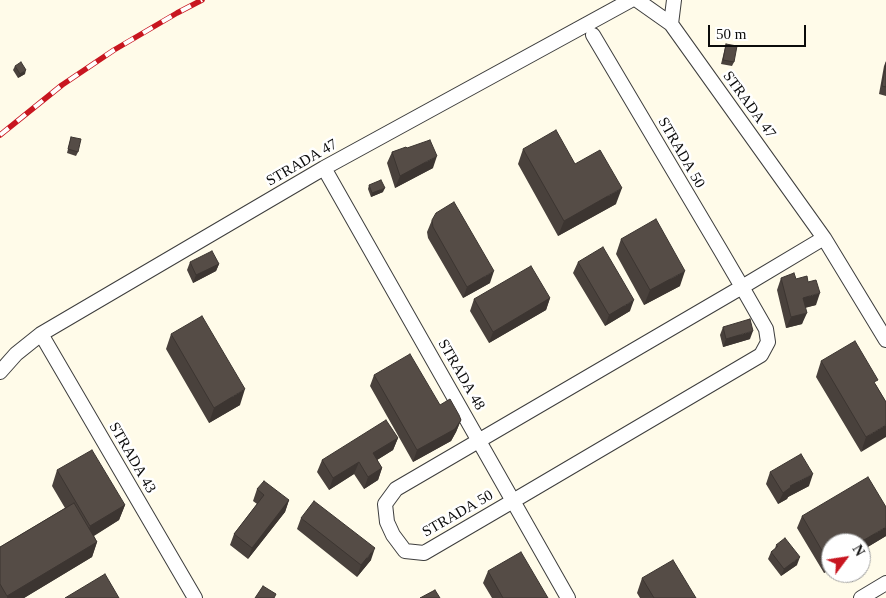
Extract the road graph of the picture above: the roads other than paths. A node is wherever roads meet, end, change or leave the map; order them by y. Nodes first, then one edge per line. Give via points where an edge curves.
1 (631, 0) edge
2 (636, 0) edge
3 (674, 0) edge
4 (670, 24) junction
5 (593, 35) dead end
6 (324, 168) junction
7 (824, 238) junction
8 (742, 287) junction
9 (41, 334) junction
10 (886, 340) edge
11 (0, 372) edge
12 (480, 440) junction
13 (513, 501) junction
14 (886, 583) edge
15 (195, 598) edge
16 (568, 598) edge
17 (861, 598) edge

1 - 6 street, STRADA 47
2 - 4 street, STRADA 47
3 - 4 street
4 - 7 street, STRADA 47
5 - 8 street, STRADA 50
6 - 9 street, STRADA 47
6 - 12 street, STRADA 48
7 - 8 street, STRADA 50
7 - 10 street
8 - 12 street, STRADA 50
8 - 13 street, STRADA 50 via 766,329 768,342 761,355
9 - 11 street, STRADA 47
9 - 15 street, STRADA 43
12 - 13 street, STRADA 48
12 - 13 street, STRADA 50 via 396,489 385,504 392,535 405,551 424,553
13 - 16 street, STRADA 48
14 - 17 street

